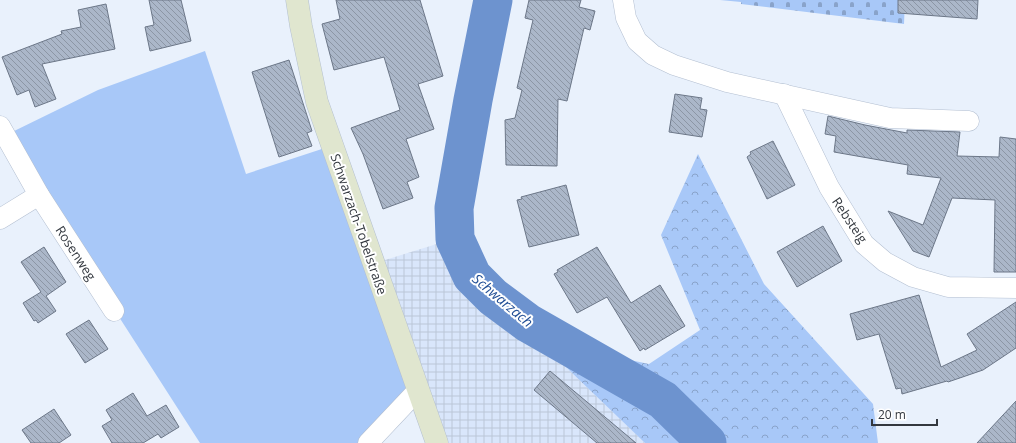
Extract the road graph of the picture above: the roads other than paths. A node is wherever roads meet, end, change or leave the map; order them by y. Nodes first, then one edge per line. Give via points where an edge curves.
1 (298, 0) edge
2 (623, 0) edge
3 (784, 94) junction
4 (969, 121) dead end
5 (0, 126) edge
6 (39, 195) junction
7 (0, 219) edge
8 (1016, 288) edge
9 (114, 311) dead end
10 (418, 390) junction
11 (368, 443) edge
12 (437, 443) edge

1 - 10 main road, Schwarzach-Tobelstraße via 317,102
2 - 3 street via 626,18 637,41 652,55 727,82
3 - 4 street via 890,118
3 - 8 street, Rebsteig via 829,187 864,244 885,262 913,277 948,287
5 - 6 street, Rosenweg
6 - 7 street
6 - 9 street, Rosenweg
10 - 11 street
10 - 12 main road, Schwarzach-Tobelstraße

